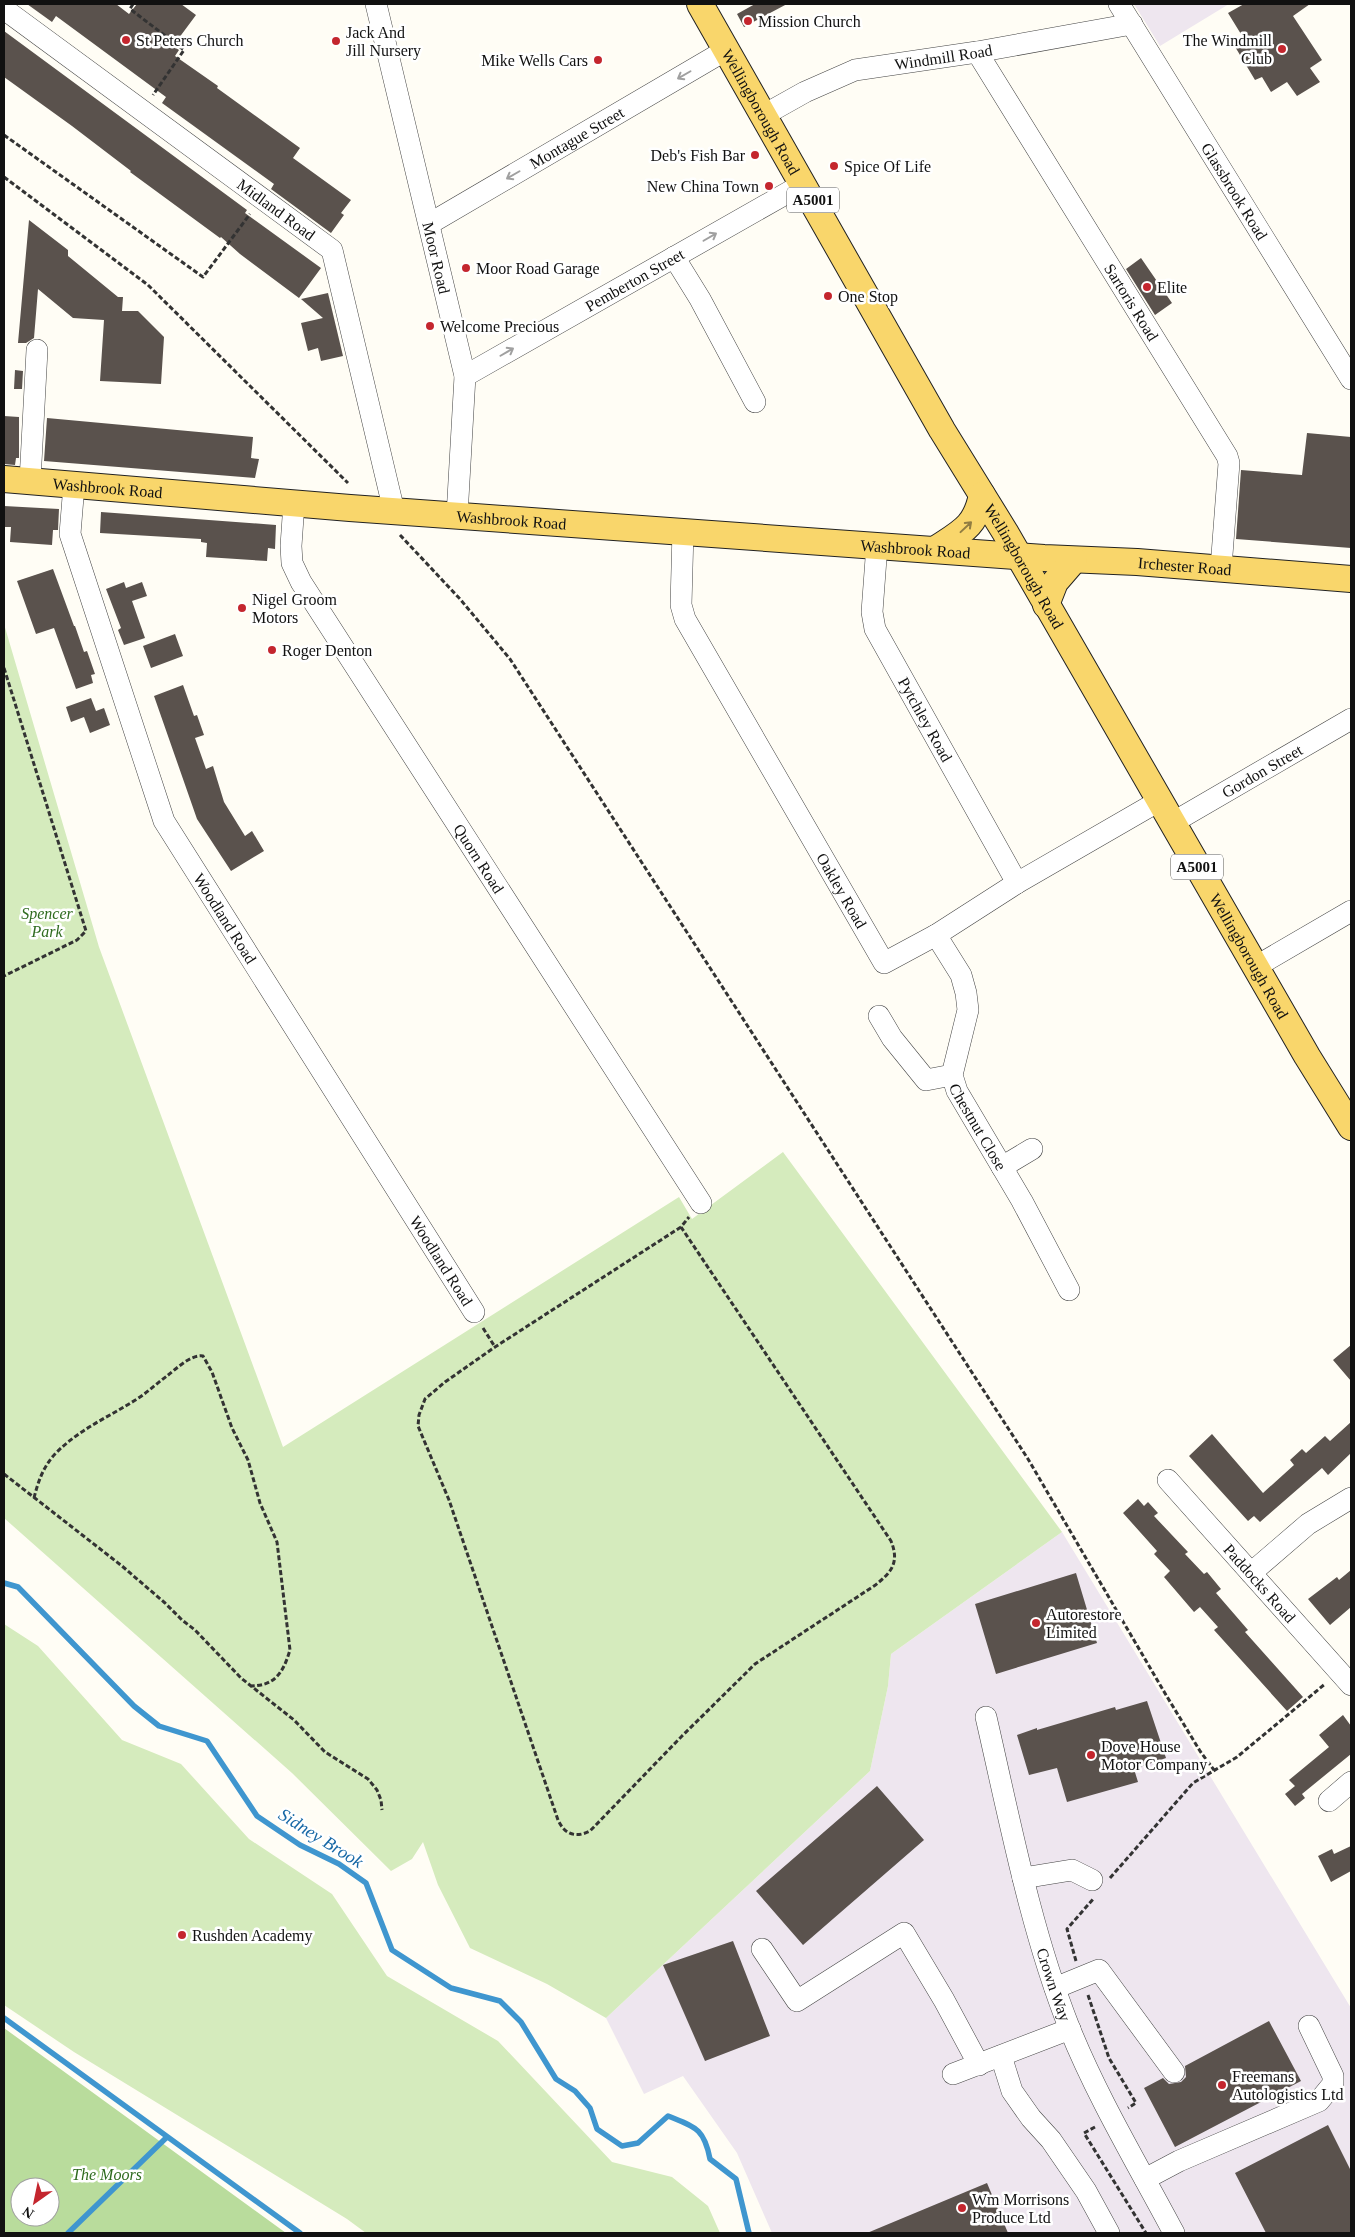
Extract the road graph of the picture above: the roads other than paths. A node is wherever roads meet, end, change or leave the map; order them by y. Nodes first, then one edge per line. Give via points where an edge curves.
1 (379, 4) edge
2 (700, 4) edge
3 (1119, 4) edge
4 (4, 9) edge
5 (1132, 24) junction
6 (726, 50) junction
7 (977, 52) junction
8 (764, 116) junction
9 (803, 184) junction
10 (429, 224) junction
11 (674, 257) junction
12 (37, 350) dead end
13 (465, 376) junction
14 (1351, 379) edge
15 (755, 402) dead end
16 (4, 479) edge
17 (30, 481) junction
18 (74, 485) junction
19 (982, 494) junction
20 (294, 503) junction
21 (457, 516) junction
22 (397, 523) junction
23 (683, 531) junction
24 (877, 546) junction
25 (936, 549) junction
26 (1018, 556) junction
27 (1074, 560) junction
28 (1221, 568) junction
29 (1351, 579) edge
30 (1046, 605) junction
31 (1351, 719) edge
32 (1165, 812) junction
33 (1017, 883) junction
34 (1351, 911) edge
35 (936, 935) junction
36 (1255, 967) junction
37 (879, 1016) dead end
38 (952, 1075) junction
39 (1351, 1127) edge
40 (1032, 1149) dead end
41 (1002, 1167) junction
42 (701, 1203) road end
43 (1070, 1290) dead end
44 (474, 1312) dead end
45 (1168, 1480) dead end
46 (1351, 1498) edge
47 (1251, 1573) junction
48 (1345, 1679) edge
49 (986, 1717) dead end
50 (1351, 1782) edge
51 (1328, 1801) dead end
52 (1023, 1878) junction
53 (1100, 1884) road end
54 (762, 1949) dead end
55 (1055, 1988) junction
56 (1309, 2026) dead end
57 (1070, 2029) junction
58 (1001, 2056) junction
59 (978, 2065) junction
60 (1174, 2072) dead end
61 (953, 2074) dead end
62 (1145, 2180) junction
63 (1109, 2233) edge
64 (1174, 2233) edge

1 - 10 street, Moor Road
2 - 6 main road, Wellingborough Road / A5001
3 - 5 street, Glassbrook Road
4 - 22 street, Midland Road via 332,250
5 - 7 street, Windmill Road
5 - 14 street, Glassbrook Road
6 - 8 main road, Wellingborough Road / A5001
6 -> 10 street, Montague Street
7 - 8 street, Windmill Road via 855,70 805,92
7 - 28 street, Sartoris Road via 1227,456
8 - 9 main road, Wellingborough Road / A5001
11 -> 9 street, Pemberton Street
9 - 19 main road, Wellingborough Road / A5001 via 942,430
10 - 13 street, Moor Road
13 -> 11 street, Pemberton Street
11 - 15 street
12 - 17 street
13 - 21 street, Moor Road
16 - 17 main road, Washbrook Road
17 - 18 main road, Washbrook Road
18 - 20 main road, Washbrook Road
18 - 44 street, Woodland Road via 70,534 164,822
25 -> 19 main road via 970,524 979,511
19 - 26 main road, Wellingborough Road / A5001
20 - 22 main road, Washbrook Road
20 - 42 street, Quorn Road via 292,563 301,582
21 - 22 main road, Washbrook Road
21 - 23 main road, Washbrook Road
23 - 24 main road, Washbrook Road
23 - 35 street, Oakley Road via 681,604 685,619 884,963
24 - 25 main road, Washbrook Road
24 - 33 street, Pytchley Road via 872,612 875,629
25 - 26 main road, Washbrook Road
26 - 27 main road, Irchester Road
26 - 30 main road, Wellingborough Road / A5001
27 - 28 main road, Irchester Road
27 - 30 main road via 1055,582
28 - 29 main road, Irchester Road
30 - 32 main road, Wellingborough Road / A5001
31 - 32 street, Gordon Street
32 - 33 street, Oakley Road
32 - 36 main road, Wellingborough Road / A5001
33 - 35 street, Oakley Road
34 - 36 street
35 - 38 street, Chestnut Close via 961,975 968,1010
36 - 39 main road, Wellingborough Road / A5001
37 - 38 street via 926,1080
38 - 41 street, Chestnut Close via 957,1091
40 - 41 street
41 - 43 street, Chestnut Close
45 - 47 street, Paddocks Road
46 - 47 street via 1308,1524
47 - 48 street, Paddocks Road
49 - 52 street, Crown Way
50 - 51 street
52 - 53 street via 1072,1870
52 - 55 street, Crown Way
54 - 59 street via 797,2001 904,1933
55 - 57 street, Crown Way
55 - 60 street via 1099,1970
56 - 62 street via 1333,2076 1333,2084 1318,2101 1179,2161
57 - 58 street
57 - 62 street, Crown Way
58 - 59 street
58 - 63 street via 1012,2091 1086,2191
59 - 61 street
62 - 64 street, Crown Way

